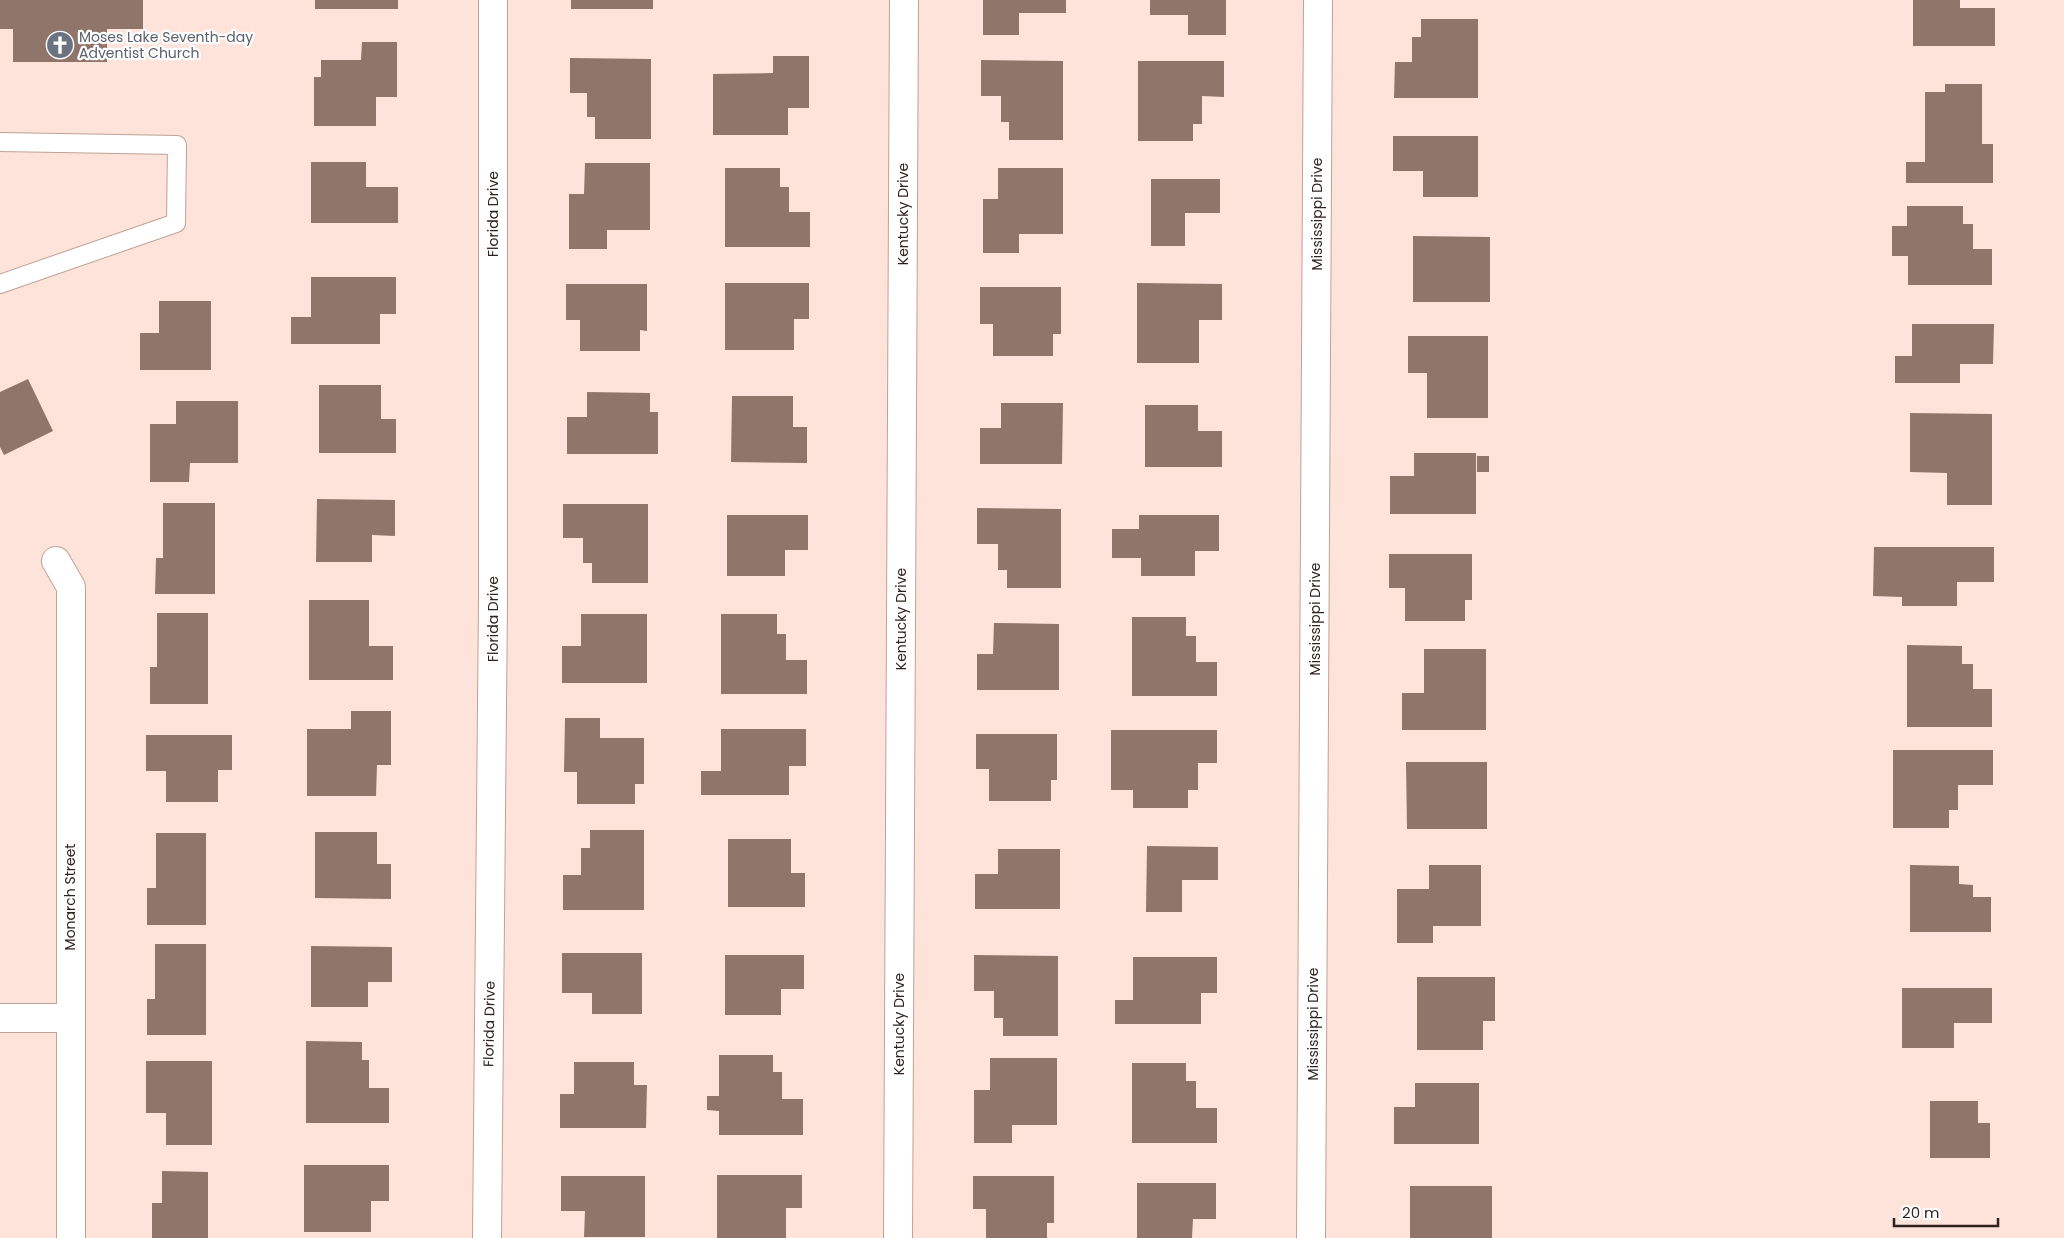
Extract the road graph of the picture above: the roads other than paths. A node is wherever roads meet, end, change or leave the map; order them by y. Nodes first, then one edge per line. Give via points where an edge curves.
1 (493, 0) edge
2 (904, 0) edge
3 (1318, 0) edge
4 (0, 142) edge
5 (0, 284) edge
6 (56, 561) dead end
7 (0, 1018) edge
8 (70, 1018) junction
9 (71, 1238) edge
10 (487, 1238) edge
11 (898, 1238) edge
12 (1311, 1238) edge

1 - 10 street, Florida Drive via 493,600
2 - 11 street, Kentucky Drive
3 - 12 street, Mississippi Drive
4 - 5 lane via 177,145 176,223
6 - 8 street, Monarch Street via 71,586
7 - 8 street
8 - 9 street, Monarch Street

